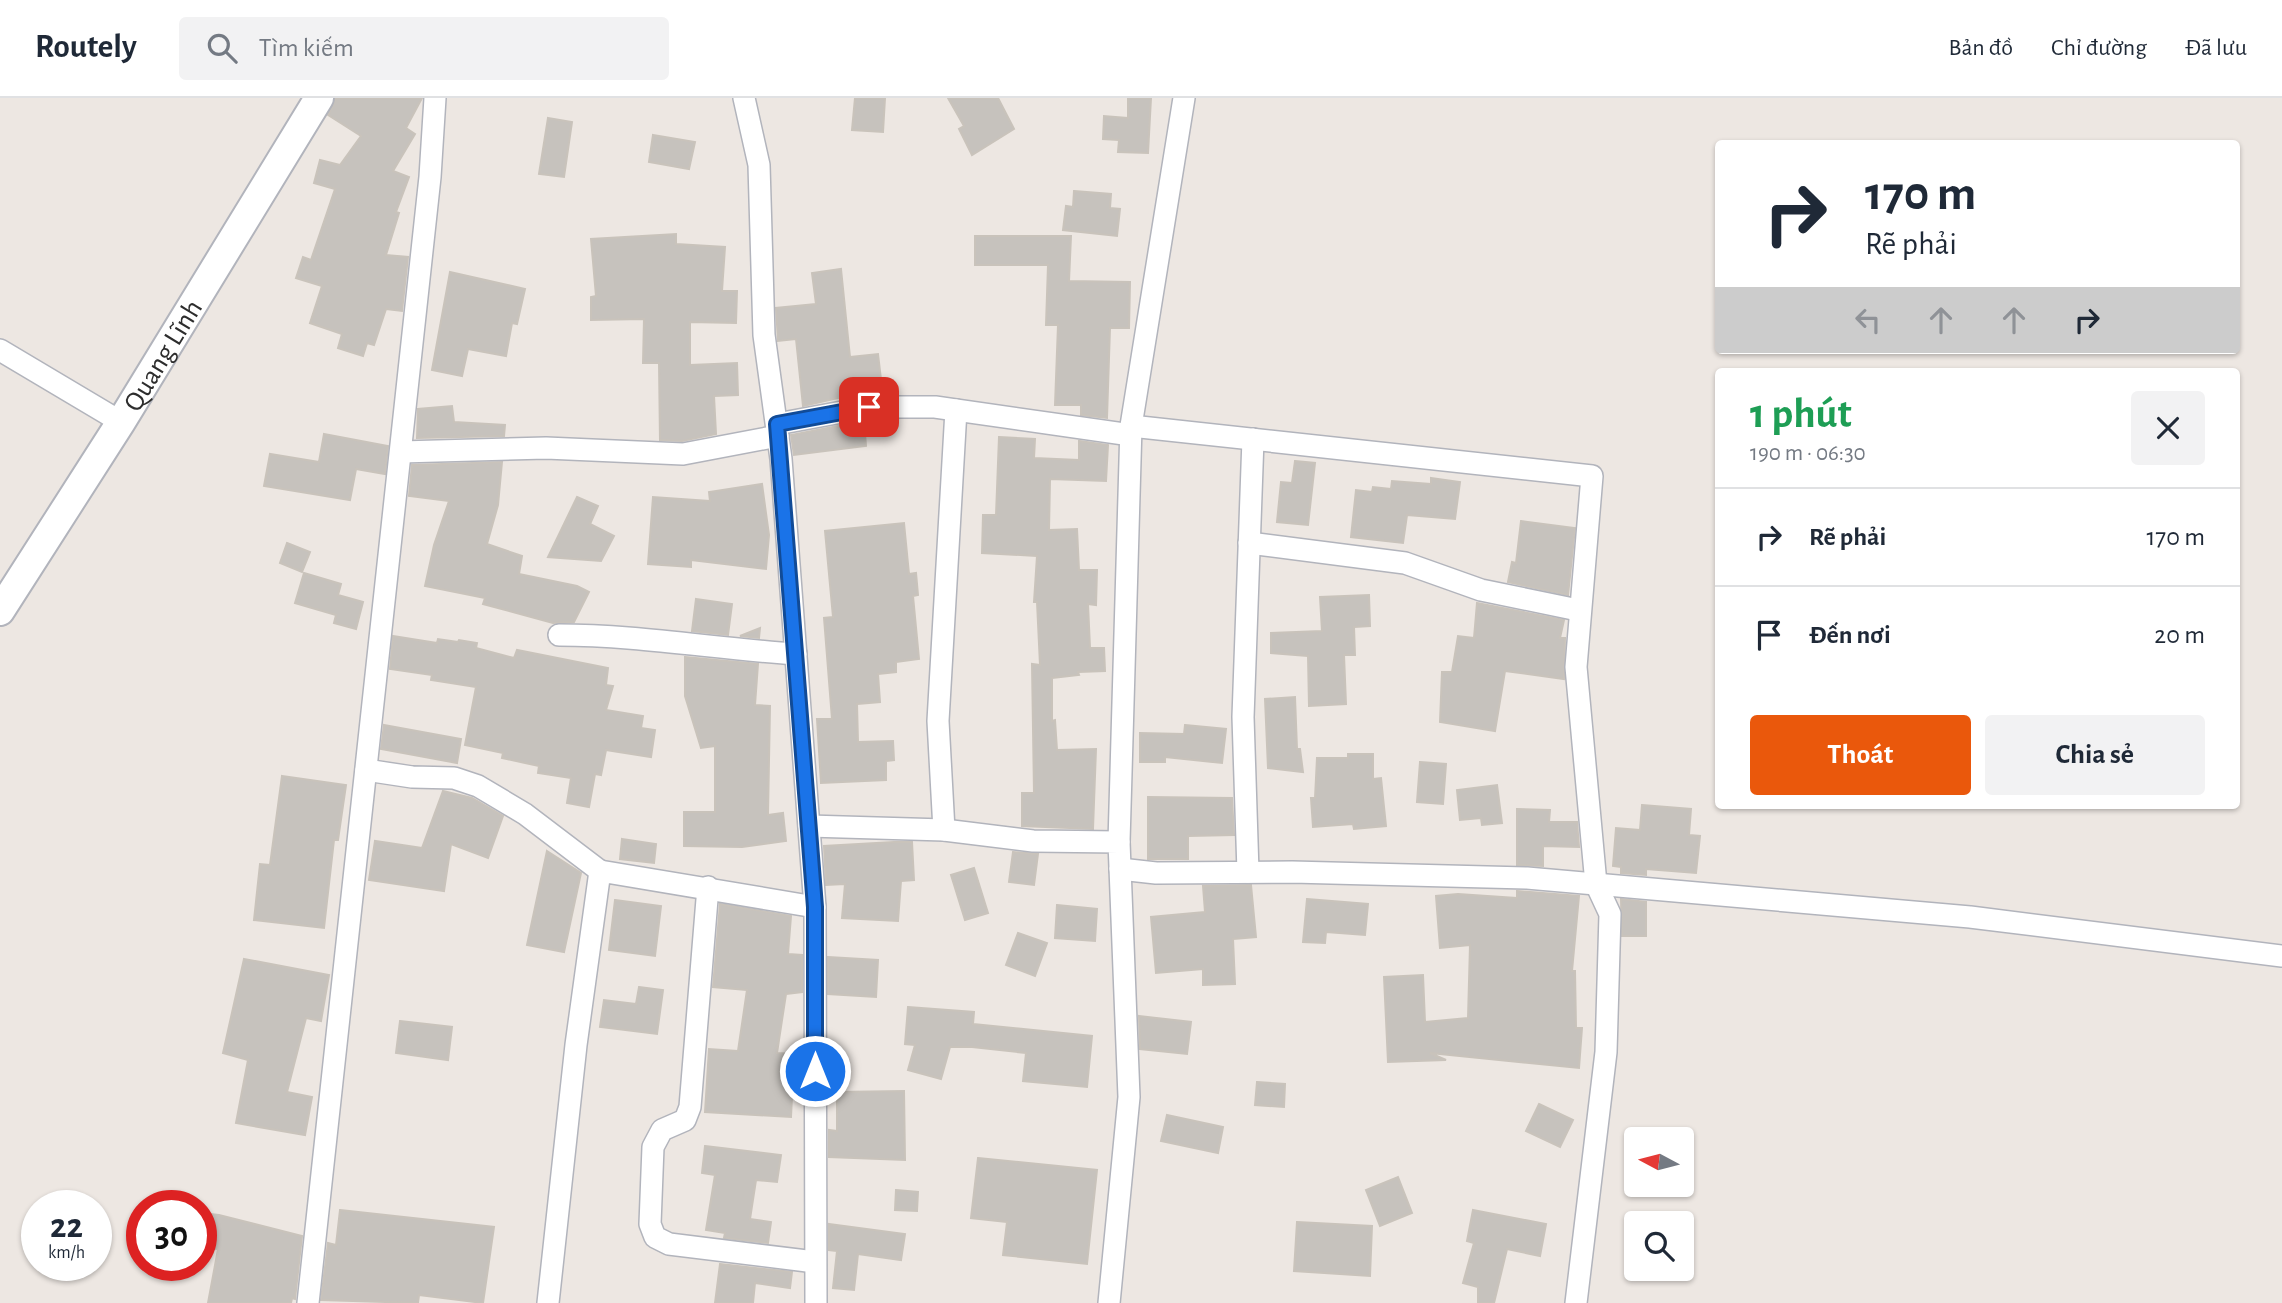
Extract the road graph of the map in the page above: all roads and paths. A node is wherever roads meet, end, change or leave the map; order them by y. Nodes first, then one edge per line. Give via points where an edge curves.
1 (319, 98) edge
2 (435, 98) edge
3 (744, 98) edge
4 (1184, 98) edge
5 (0, 350) edge
6 (956, 410) junction
7 (121, 422) junction
8 (778, 430) junction
9 (1131, 430) junction
10 (1253, 439) junction
11 (401, 452) junction
12 (1249, 543) junction
13 (1578, 610) junction
14 (0, 611) edge
15 (559, 635) dead end
16 (796, 654) junction
17 (366, 770) junction
18 (808, 825) junction
19 (944, 830) junction
20 (1119, 842) junction
21 (1120, 869) junction
22 (600, 871) junction
23 (1248, 872) junction
24 (1595, 884) junction
25 (708, 887) junction
26 (815, 907) junction
27 (2282, 956) edge
28 (816, 1262) junction
29 (308, 1303) edge
30 (548, 1303) edge
31 (816, 1303) edge
32 (1109, 1303) edge
33 (1576, 1303) edge

1 - 7 street, Quang Lĩnh
2 - 11 street
3 - 8 street via 759,165 764,335
4 - 9 street
5 - 7 street
6 - 8 street via 869,407
6 - 9 street
6 - 19 street via 938,721
7 - 14 street, Quang Lĩnh
8 - 11 street via 683,454 546,448
8 - 16 street
9 - 10 street
9 - 20 street
10 - 12 street
10 - 13 street via 1592,476
11 - 17 street
12 - 13 street via 1405,563 1481,590
12 - 23 street via 1243,717
13 - 24 street via 1576,667
15 - 16 street
16 - 18 street
17 - 22 street via 454,778 478,786 525,814
17 - 29 street
18 - 19 street
18 - 26 street
19 - 20 street via 1034,841
20 - 21 street
21 - 23 street
21 - 32 street via 1129,1097
22 - 25 street
22 - 30 street
23 - 24 street via 1527,878
24 - 27 street via 1970,917
24 - 33 street via 1610,914 1606,1052
25 - 26 street
25 - 28 street via 690,1107 685,1120 662,1130 653,1147 650,1224 655,1237 669,1244
26 - 28 street
28 - 31 street

